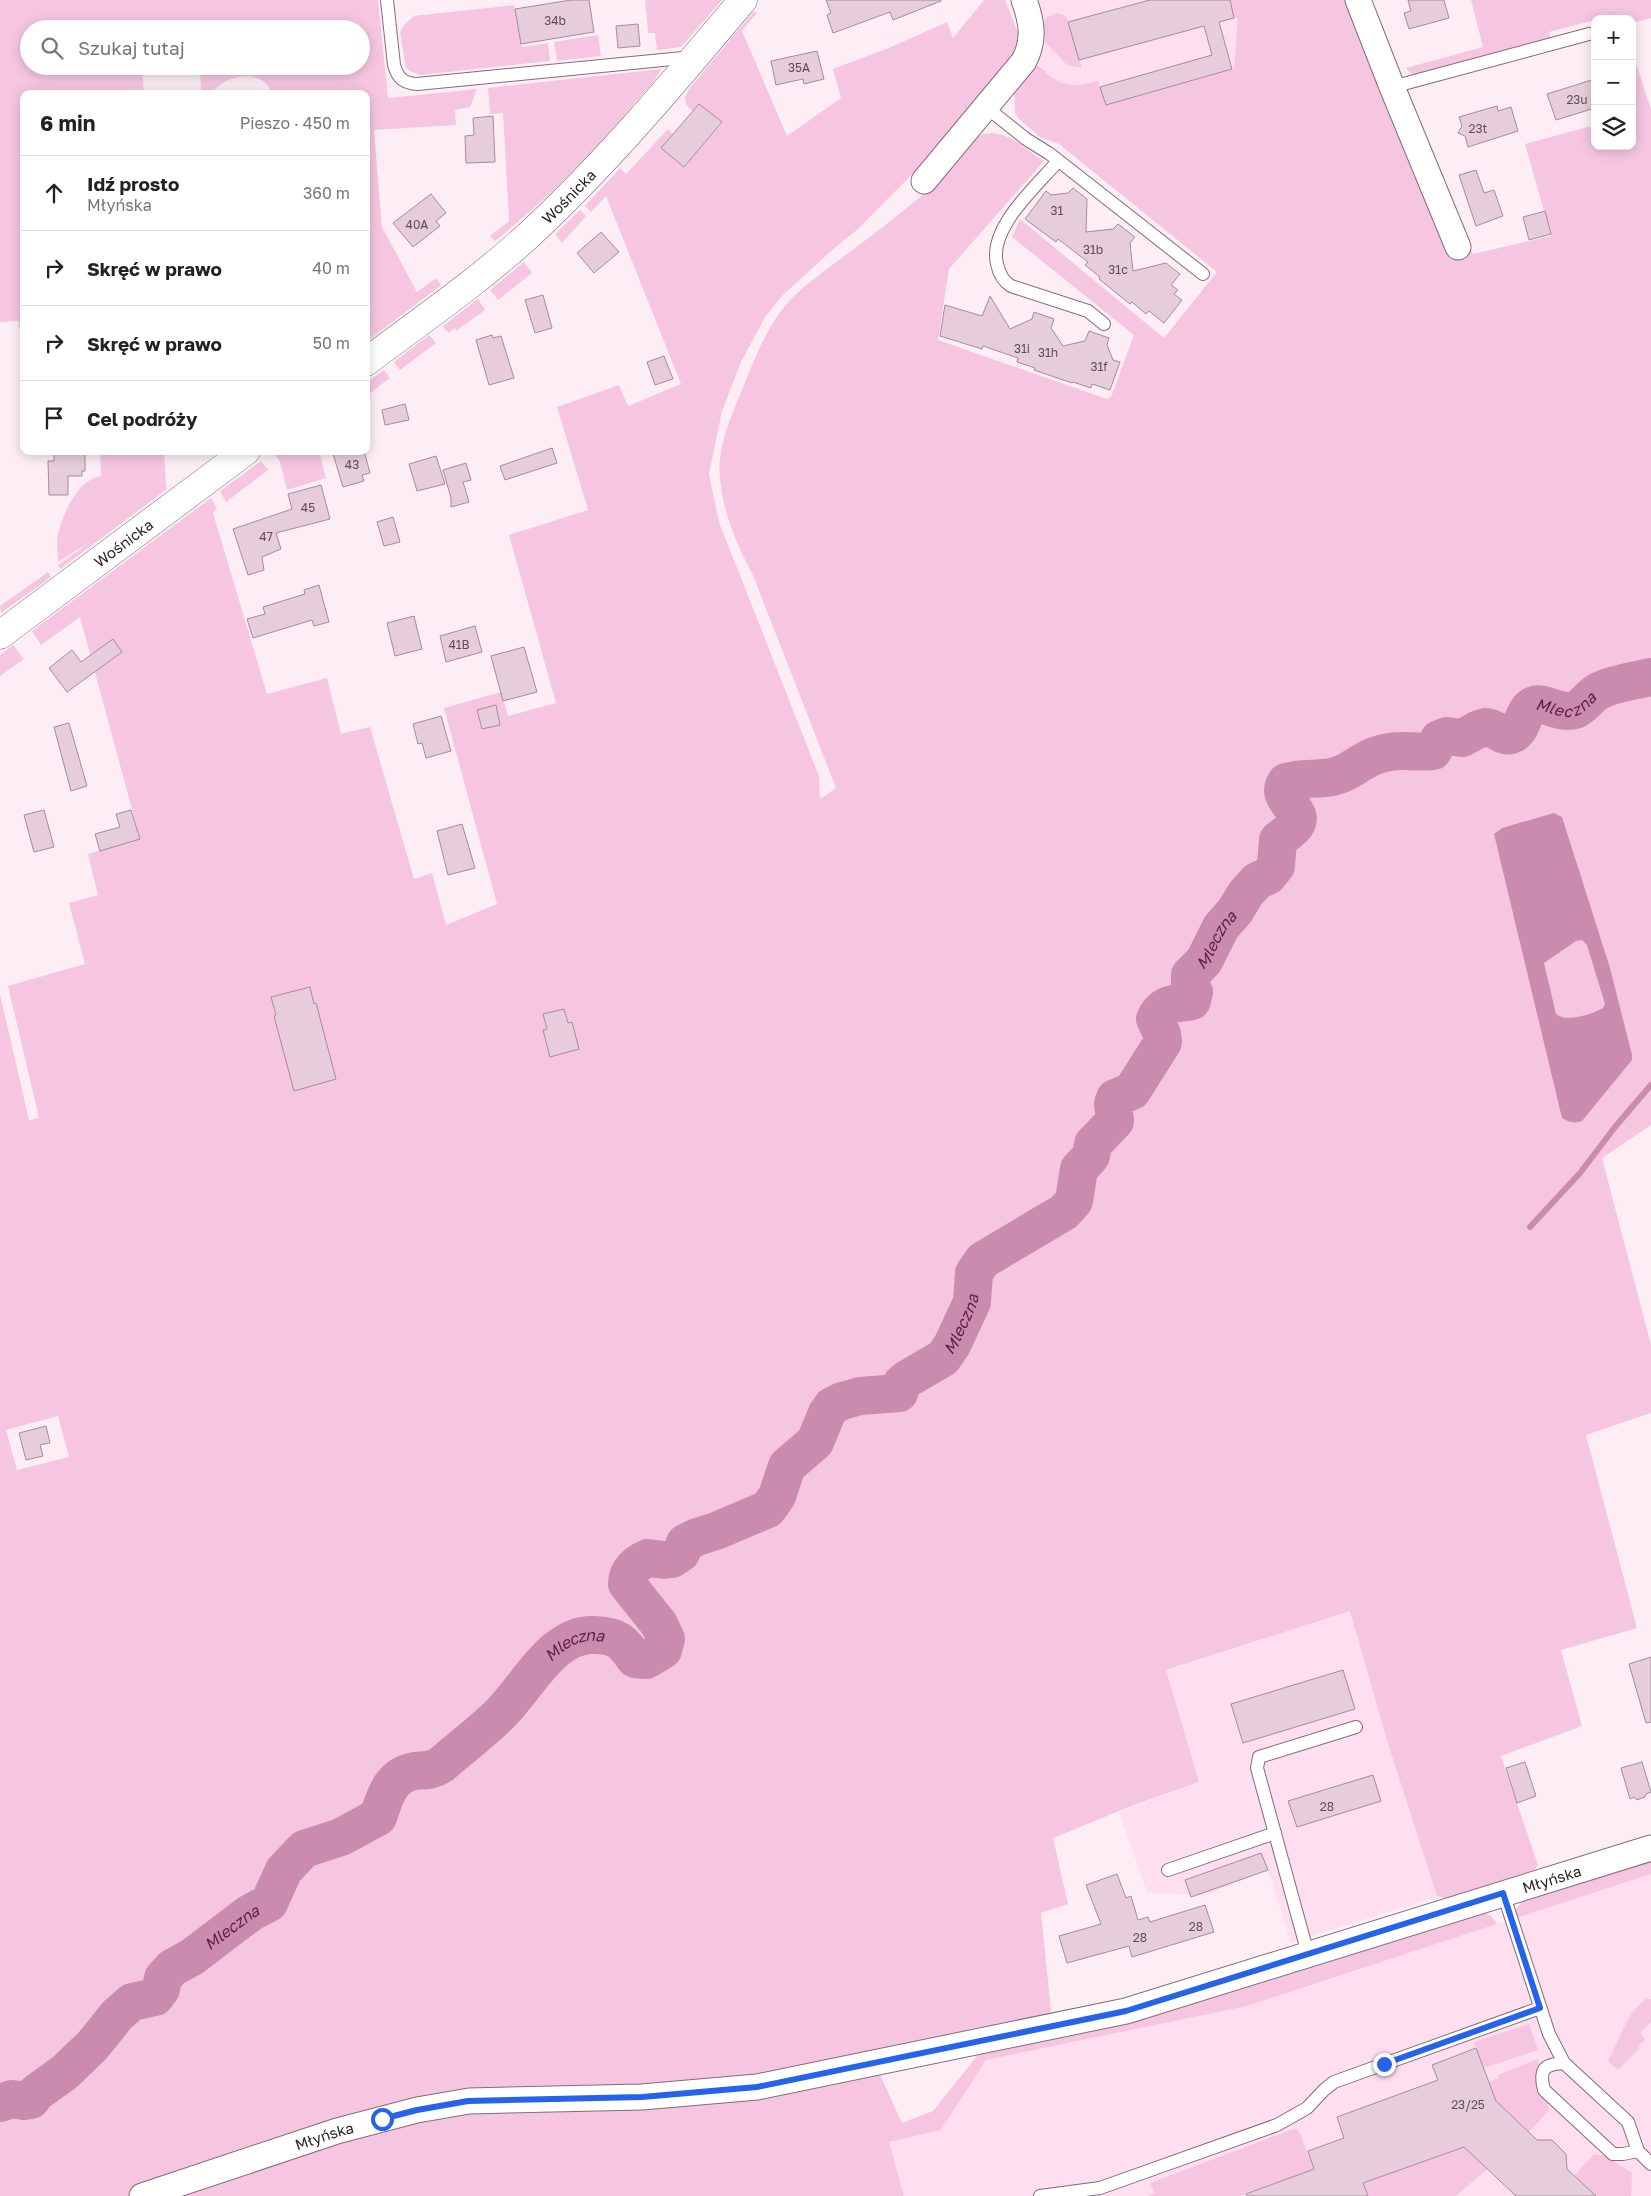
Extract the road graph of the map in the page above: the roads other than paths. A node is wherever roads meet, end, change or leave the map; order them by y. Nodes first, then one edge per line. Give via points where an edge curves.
1 (387, 0) edge
2 (742, 0) edge
3 (1024, 0) edge
4 (1358, 0) edge
5 (1589, 34) dead end
6 (695, 56) junction
7 (1392, 87) junction
8 (986, 107) junction
9 (1058, 161) junction
10 (924, 181) dead end
11 (1458, 247) dead end
12 (1203, 274) dead end
13 (1104, 324) dead end
14 (370, 359) edge
15 (241, 455) edge
16 (0, 634) edge
17 (1356, 1726) dead end
18 (1275, 1833) junction
19 (1651, 1848) edge
20 (1168, 1870) dead end
21 (1503, 1893) junction
22 (1308, 1954) junction
23 (1540, 2008) junction
24 (1564, 2063) junction
25 (1638, 2151) junction
26 (1651, 2164) edge
27 (142, 2196) edge
28 (1040, 2196) edge

1 - 6 lane via 394,65 397,74 408,84
2 - 6 street, Wośnicka
3 - 8 street via 1032,26 1030,50
4 - 7 street
5 - 7 lane
6 - 14 street, Wośnicka via 623,141 529,234
7 - 11 street
8 - 9 lane
8 - 10 street
9 - 12 lane
9 - 13 lane via 1003,226 996,245 997,265 1005,282 1011,286 1088,311
15 - 16 street, Wośnicka
17 - 18 lane via 1259,1757 1257,1768
18 - 20 lane
18 - 22 lane
19 - 21 street, Młyńska
21 - 22 street, Młyńska
21 - 23 lane
22 - 27 street, Młyńska via 1126,2011 757,2087 642,2097 468,2101 417,2110 337,2131
23 - 24 lane
23 - 28 lane via 1334,2082 1307,2108 1277,2124 1100,2188
24 - 25 lane via 1628,2122
24 - 25 lane via 1551,2064 1543,2070 1544,2090 1614,2154
25 - 26 lane

